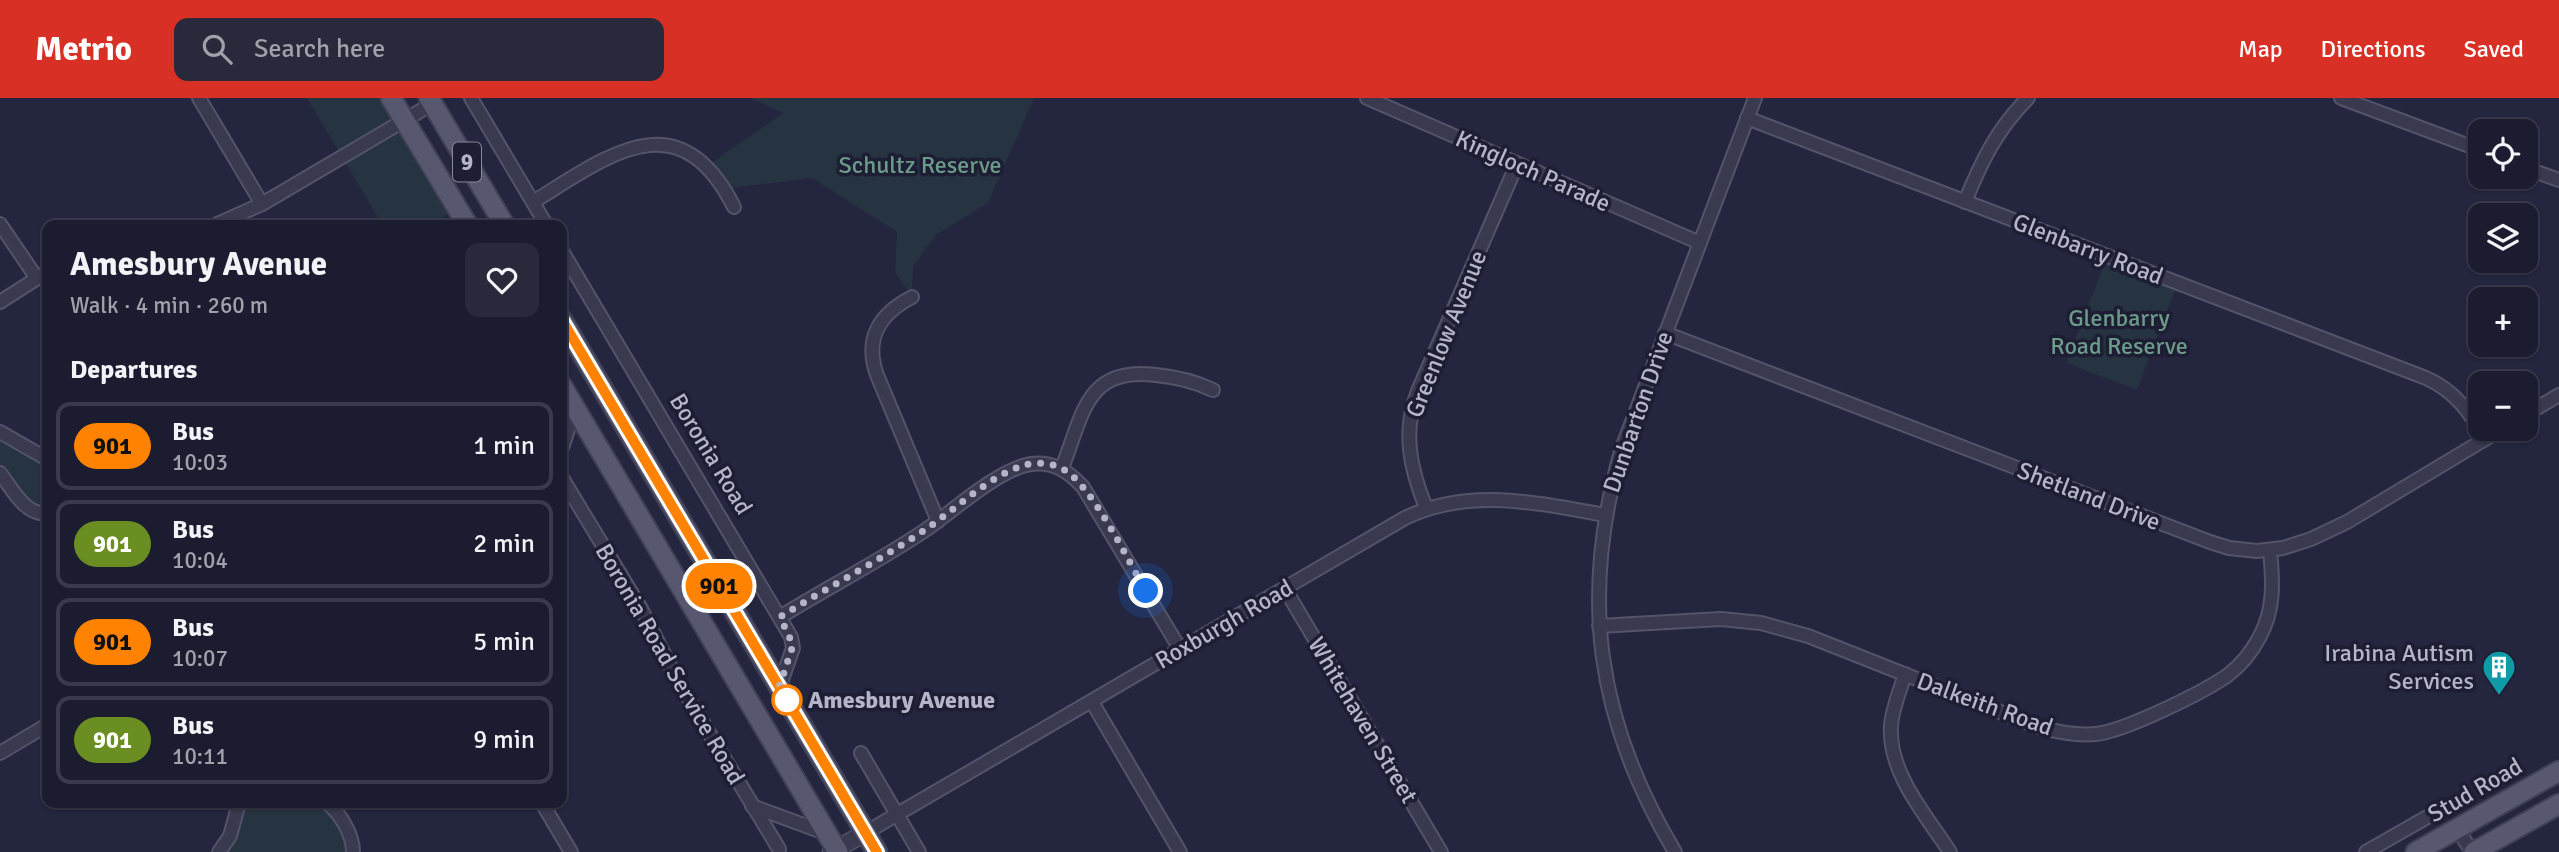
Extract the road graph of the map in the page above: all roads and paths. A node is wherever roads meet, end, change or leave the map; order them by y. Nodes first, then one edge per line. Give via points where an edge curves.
1 (199, 98) edge
2 (391, 98) edge
3 (471, 98) edge
4 (1367, 98) edge
5 (1755, 98) edge
6 (2028, 98) edge
7 (2341, 98) edge
8 (430, 101) edge
9 (1747, 118) junction
10 (404, 120) junction
11 (2468, 146) edge
12 (1517, 164) junction
13 (2538, 173) edge
14 (2559, 180) edge
15 (533, 201) junction
16 (1965, 202) junction
17 (262, 204) junction
18 (734, 206) dead end
19 (226, 220) edge
20 (464, 220) edge
21 (501, 220) edge
22 (544, 220) edge
23 (0, 224) edge
24 (1700, 243) junction
25 (567, 258) edge
26 (42, 275) edge
27 (912, 297) dead end
28 (0, 302) edge
29 (567, 328) edge
30 (1665, 333) junction
31 (1213, 390) dead end
32 (567, 395) edge
33 (2559, 395) edge
34 (2538, 407) edge
35 (575, 409) junction
36 (2468, 411) edge
37 (0, 432) edge
38 (567, 433) edge
39 (2482, 441) edge
40 (42, 457) edge
41 (1062, 468) junction
42 (0, 473) edge
43 (567, 486) edge
44 (1426, 508) junction
45 (42, 514) edge
46 (1605, 515) junction
47 (939, 521) junction
48 (2270, 550) junction
49 (1285, 589) junction
50 (780, 617) junction
51 (1599, 626) junction
52 (1180, 649) junction
53 (1905, 674) junction
54 (779, 688) junction
55 (1092, 702) junction
56 (42, 728) edge
57 (0, 753) edge
58 (861, 753) dead end
59 (2559, 771) edge
60 (2559, 804) edge
61 (752, 806) junction
62 (238, 808) edge
63 (333, 808) edge
64 (545, 808) edge
65 (2442, 808) dead end
66 (897, 816) junction
67 (2420, 821) junction
68 (2454, 830) junction
69 (865, 833) junction
70 (833, 847) edge
71 (779, 849) dead end
72 (219, 852) edge
73 (353, 852) edge
74 (571, 852) edge
75 (877, 852) edge
76 (919, 852) edge
77 (1180, 852) edge
78 (1441, 852) edge
79 (1675, 852) edge
80 (1950, 852) edge
81 (2366, 852) edge
82 (2416, 852) edge
83 (2473, 852) edge

1 - 17 street
2 - 10 main road, 9
3 - 15 street
4 - 12 street, Kingloch Parade
5 - 9 street, Dunbarton Drive
6 - 16 street via 1990,145
7 - 11 street
8 - 10 street
8 - 21 main road, 9
9 - 16 street, Glenbarry Road
9 - 24 street, Dunbarton Drive
10 - 17 street
10 - 20 main road, 9
12 - 24 street, Kingloch Parade
12 - 44 street, Greenlow Avenue via 1410,416 1409,450
13 - 14 street
15 - 18 street via 621,151 656,144 679,147 700,159
15 - 22 street
16 - 36 street, Glenbarry Road via 2436,383
17 - 19 street
23 - 26 street
24 - 30 street, Dunbarton Drive
25 - 50 street, Boronia Road
26 - 28 street
27 - 47 street via 889,313 874,336 871,353
29 - 54 main road
30 - 46 street, Dunbarton Drive via 1622,448
30 - 48 street, Shetland Drive via 2210,542
31 - 41 street via 1188,379 1134,372 1118,375 1089,400
32 - 35 main road
33 - 34 street
35 - 38 street
35 - 70 main road
37 - 40 street
39 - 48 street, Shetland Drive via 2333,529
41 - 47 street via 1043,463 1015,469
41 - 52 street via 1091,498
42 - 45 street via 29,509
43 - 61 street, Boronia Road Service Road
44 - 46 street, Roxburgh Road via 1490,499
44 - 49 street, Roxburgh Road
46 - 51 street, Dunbarton Drive via 1598,570
47 - 50 street
48 - 53 street, Dalkeith Road via 2270,611 2246,657 2215,683 2124,727 2096,734 2053,731
49 - 52 street, Roxburgh Road
49 - 78 street, Whitehaven Street
50 - 54 street, Boronia Road via 793,645
51 - 53 street, Dalkeith Road via 1742,620 1785,628
51 - 79 street, Dunbarton Drive via 1606,680 1621,738 1642,791
52 - 55 street, Roxburgh Road
53 - 80 street via 1892,718 1893,751 1903,779
54 - 69 main road
55 - 66 street, Roxburgh Road
55 - 77 street
56 - 57 street
58 - 66 street
59 - 68 main road, Stud Road
60 - 83 main road
61 - 70 street
61 - 71 street, Boronia Road Service Road
62 - 72 street via 230,836
63 - 73 street via 352,841
64 - 74 street
65 - 67 street
66 - 69 street, Roxburgh Road
66 - 76 street
67 - 68 street
67 - 81 street
68 - 82 main road, Stud Road
68 - 83 street
69 - 70 street
69 - 75 main road

